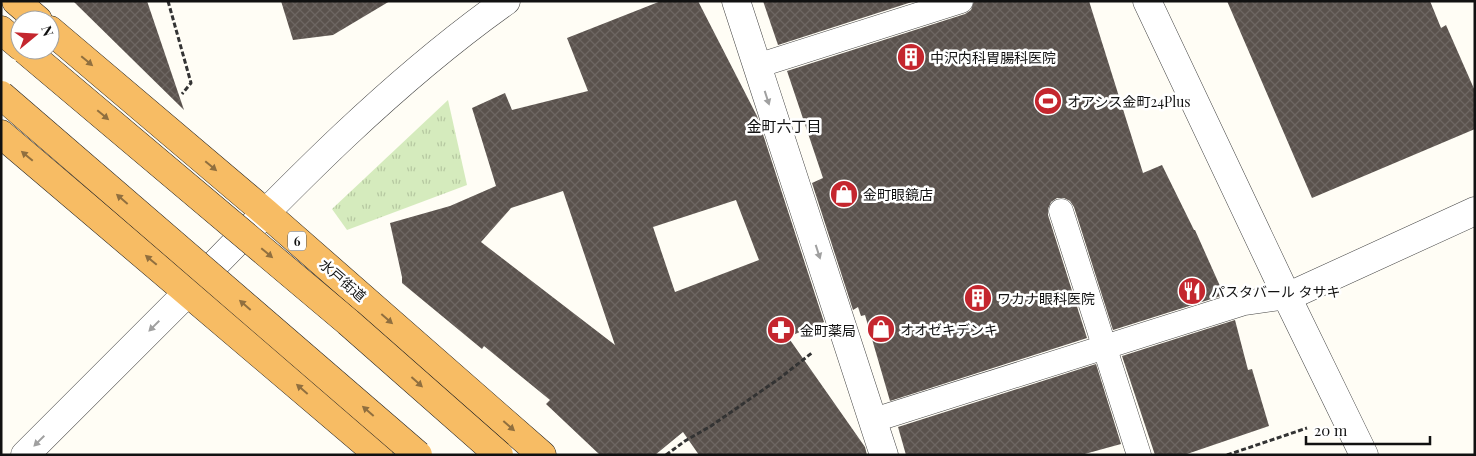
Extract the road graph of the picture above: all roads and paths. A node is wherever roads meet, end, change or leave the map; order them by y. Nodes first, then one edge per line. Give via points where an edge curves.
1 (16, 1) edge
2 (168, 1) edge
3 (506, 1) edge
4 (736, 1) edge
5 (961, 1) edge
6 (1148, 1) edge
7 (26, 10) edge
8 (60, 38) edge
9 (37, 60) edge
10 (757, 66) junction
11 (1, 95) edge
12 (181, 96) dead end
13 (1, 134) edge
14 (1061, 211) dead end
15 (1475, 211) edge
16 (266, 213) junction
17 (188, 292) junction
18 (1286, 298) junction
19 (843, 328) junction
20 (1105, 348) junction
21 (874, 420) junction
22 (1307, 428) dead end
23 (25, 455) edge
24 (379, 455) edge
25 (418, 455) edge
26 (499, 455) edge
27 (542, 455) edge
28 (666, 455) edge
29 (884, 455) edge
30 (1139, 455) edge
31 (1227, 455) edge
32 (1364, 455) edge

1 - 7 highway
2 - 12 path via 191,83
3 - 16 street via 418,69 368,113
4 - 10 street
5 - 10 lane
6 - 18 street
8 -> 16 highway, 水戸街道 / 6
9 -> 26 highway, 水戸街道 / 6, bridge via 348,322
10 -> 19 street
25 -> 11 highway, bridge
17 -> 13 highway
14 - 20 lane
15 - 18 street
16 - 17 street
16 -> 27 highway, 水戸街道 / 6
17 -> 23 street
24 -> 17 highway
18 - 20 lane via 1244,303
18 - 32 street
19 - 21 street
19 - 28 path via 780,378
20 - 21 lane
20 - 30 lane
21 - 29 street
22 - 31 path

